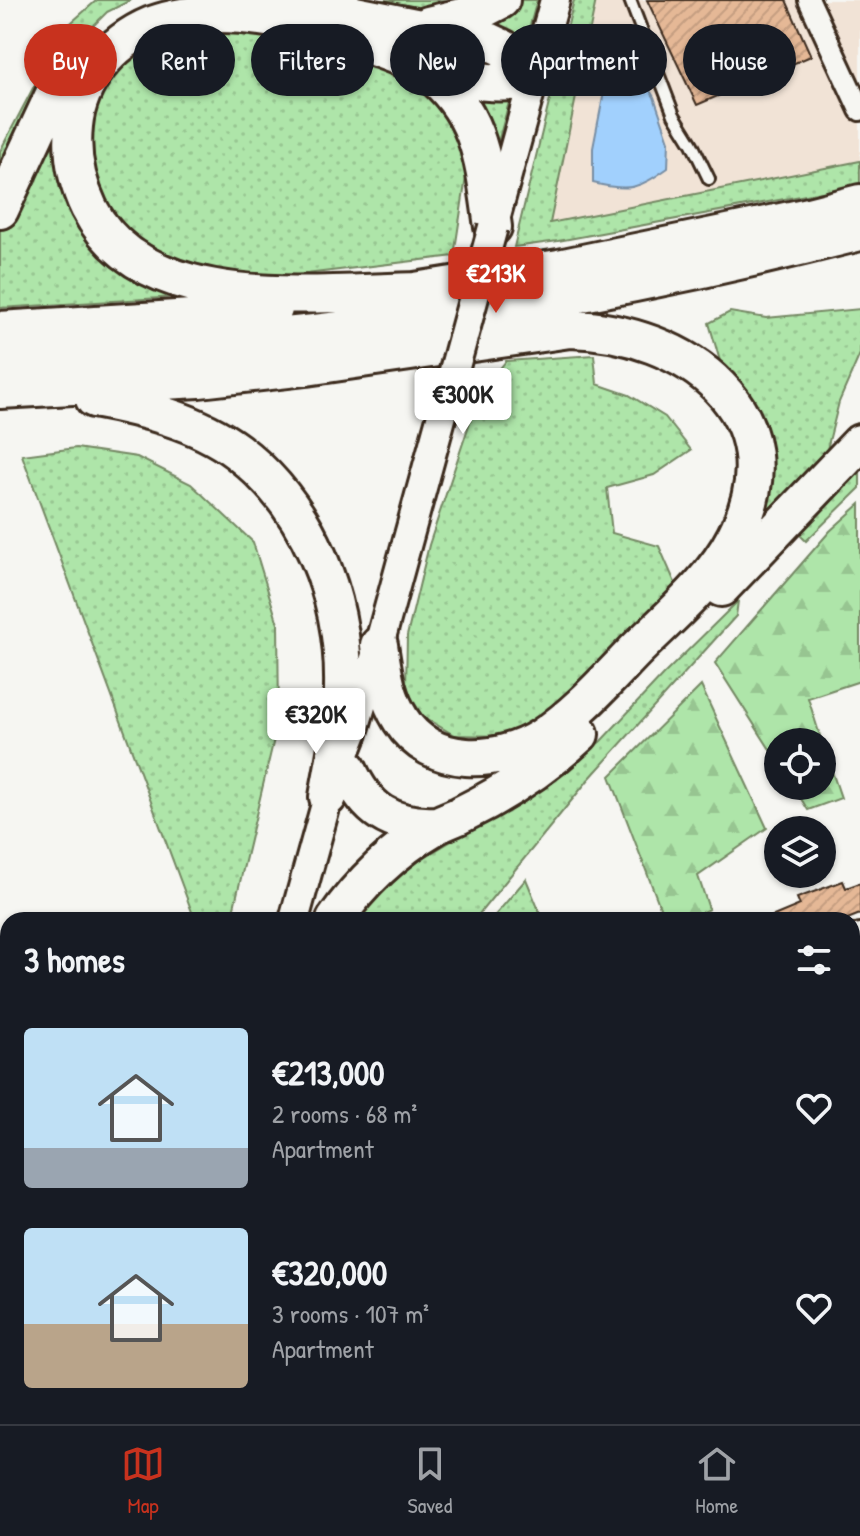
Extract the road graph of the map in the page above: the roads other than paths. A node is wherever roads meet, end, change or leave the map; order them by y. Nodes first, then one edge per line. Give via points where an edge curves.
1 (158, 0) edge
2 (280, 0) edge
3 (501, 0) edge
4 (555, 0) edge
5 (630, 0) edge
6 (809, 0) edge
7 (402, 24) edge
8 (430, 24) edge
9 (548, 24) edge
10 (390, 54) edge
11 (454, 96) edge
12 (528, 96) edge
13 (860, 110) edge
14 (709, 179) dead end
15 (860, 203) edge
16 (0, 210) edge
17 (493, 227) junction
18 (860, 232) edge
19 (418, 291) junction
20 (0, 330) edge
21 (0, 357) edge
22 (0, 390) edge
23 (37, 390) junction
24 (860, 443) edge
25 (379, 645) junction
26 (338, 783) junction
27 (436, 825) junction
28 (297, 912) edge
29 (314, 912) edge
30 (341, 912) edge

1 - 16 highway via 116,20 81,52 55,92
2 - 7 highway
3 - 8 highway via 474,14
4 - 9 main road
5 - 14 lane via 674,115
6 - 13 street
10 - 19 highway via 258,15 200,12 166,19 128,38 97,68 78,108 73,149 78,182 100,227 133,257 170,275 262,294
11 - 17 highway via 470,121 483,162
12 - 17 main road
15 - 19 highway via 559,268
17 - 25 main road, bridge
18 - 21 highway via 567,296 422,318 213,343
19 - 20 highway via 208,317
22 - 23 highway
23 - 25 highway via 290,369 570,329 626,335 661,347 709,375 731,399 746,429 753,461 752,493 735,538 703,582 595,692 539,739 494,756 471,758 432,749 401,721 384,681
23 - 26 highway via 139,407 200,430 235,450 286,502 308,533 336,607 343,688
24 - 27 highway via 569,744 515,783
25 - 26 main road
26 - 27 highway via 403,824
26 - 28 main road
26 - 29 main road
27 - 30 highway via 407,844

